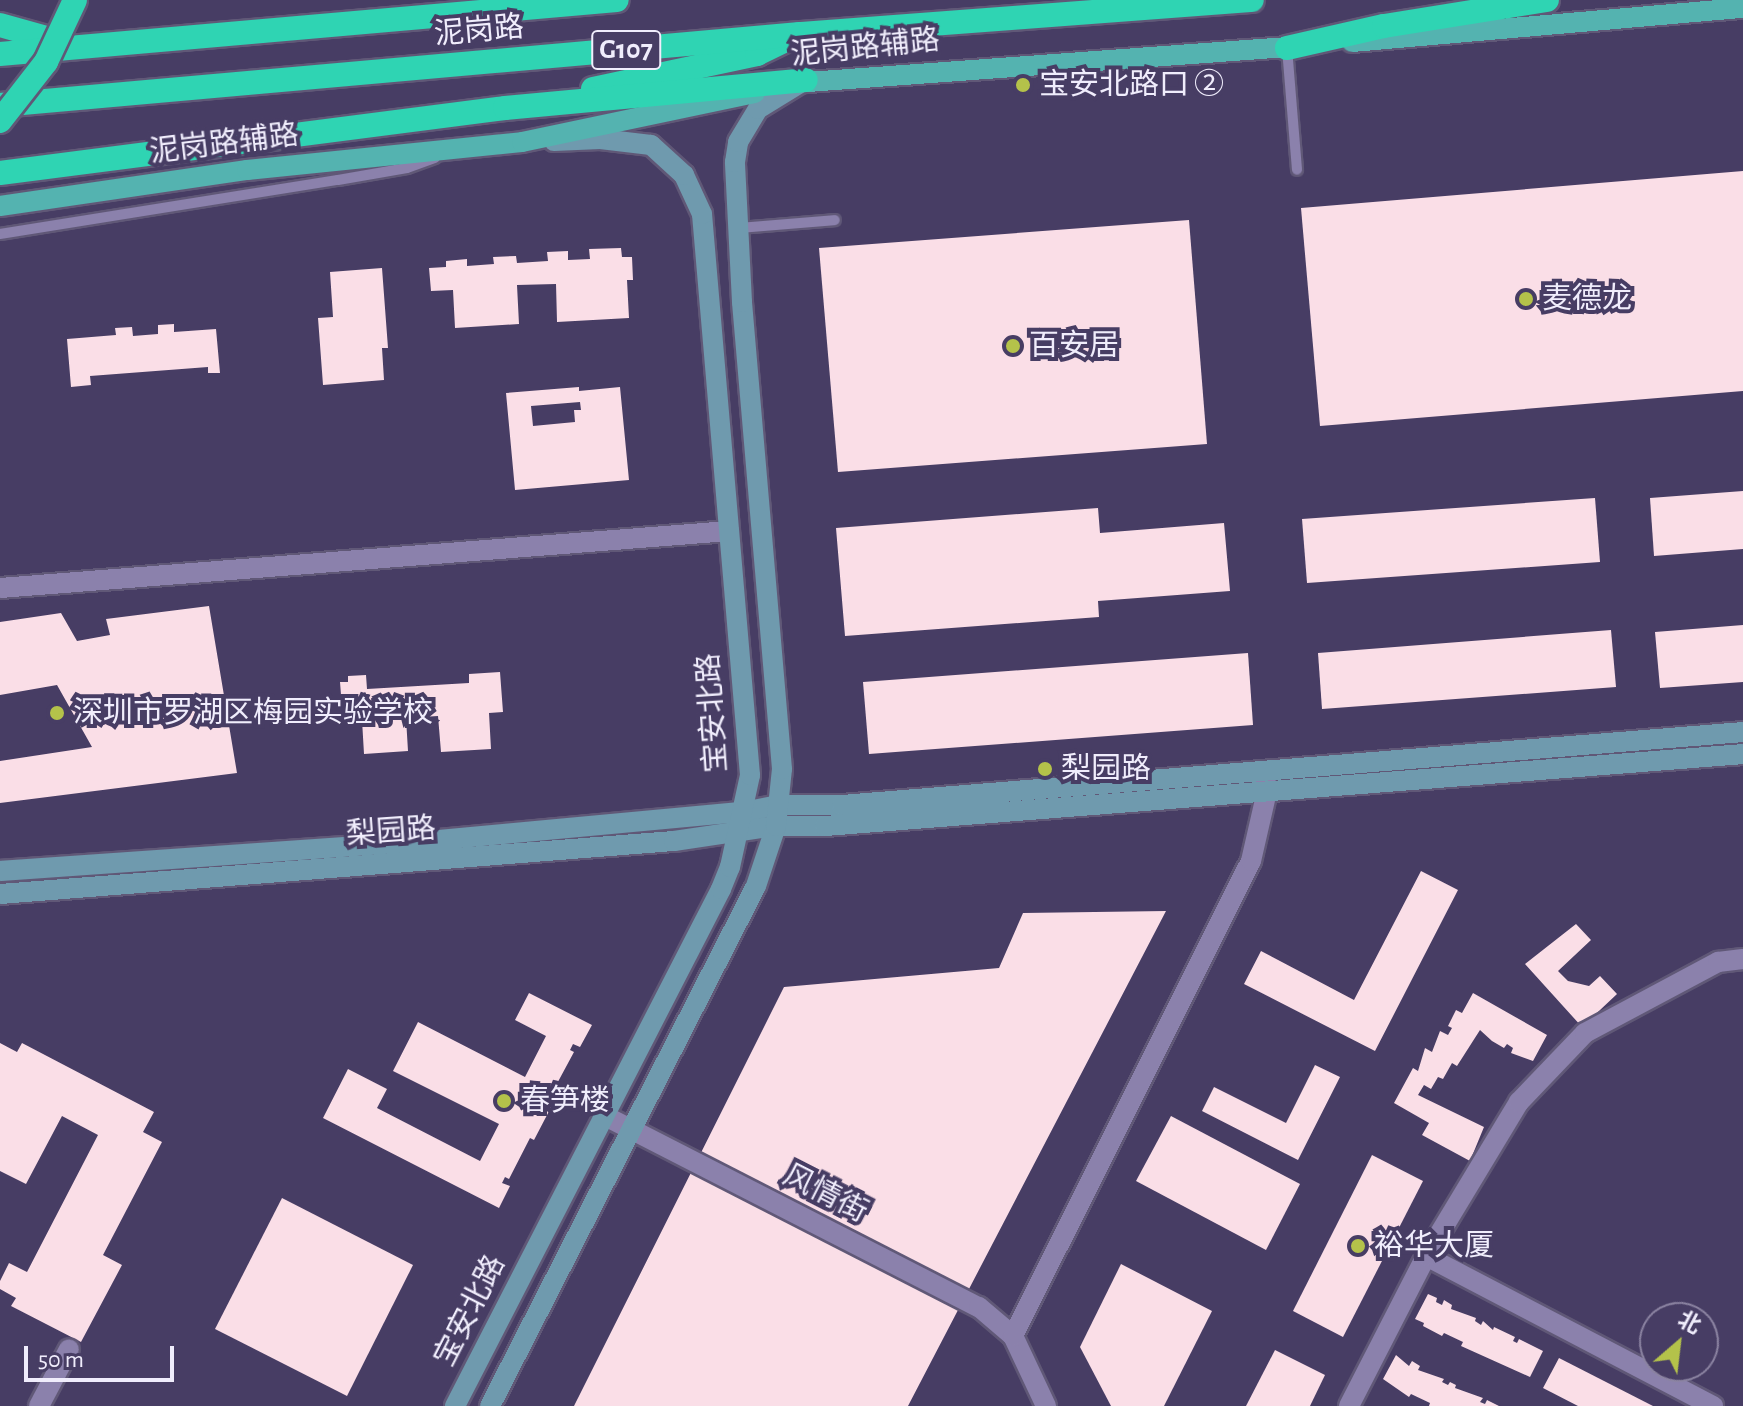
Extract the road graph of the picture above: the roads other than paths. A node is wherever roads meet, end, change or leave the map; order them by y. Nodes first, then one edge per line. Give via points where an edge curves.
1 (75, 0) edge
2 (617, 0) edge
3 (1252, 0) edge
4 (1547, 0) edge
5 (1743, 8) edge
6 (0, 25) edge
7 (800, 34) junction
8 (81, 47) junction
9 (1287, 48) junction
10 (0, 54) edge
11 (806, 80) junction
12 (0, 105) edge
13 (505, 108) junction
14 (0, 121) edge
15 (522, 142) junction
16 (469, 147) junction
17 (1297, 170) dead end
18 (0, 173) edge
19 (0, 206) edge
20 (835, 220) dead end
21 (738, 228) junction
22 (0, 234) edge
23 (729, 531) junction
24 (0, 588) edge
25 (1743, 732) edge
26 (1743, 754) edge
27 (1265, 781) junction
28 (779, 805) junction
29 (741, 820) junction
30 (776, 826) junction
31 (0, 871) edge
32 (0, 894) edge
33 (1743, 959) edge
34 (603, 1115) junction
35 (633, 1129) junction
36 (1426, 1256) junction
37 (1013, 1336) junction
38 (69, 1349) dead end
39 (39, 1406) edge
40 (455, 1406) edge
41 (490, 1406) edge
42 (1046, 1406) edge
43 (1349, 1406) edge
44 (1713, 1406) edge

1 - 14 highway, bridge via 46,62
2 - 8 highway, 泥岗路 / G107
3 - 7 highway, 泥岗路 / G107
4 - 9 highway via 1384,26
5 - 9 main road, 泥岗路辅路
6 - 8 highway
7 - 12 highway, 泥岗路 / G107
7 - 13 highway via 757,54
8 - 10 highway, 泥岗路 / G107
9 - 11 main road, 泥岗路辅路
9 - 17 lane
11 - 13 highway
11 - 15 main road, 泥岗路辅路
11 - 21 street, 宝安北路 via 758,109 738,142
13 - 18 highway
15 - 16 main road, 泥岗路辅路
15 - 23 street, 宝安北路 via 600,139 651,145 694,190 702,214
16 - 19 main road, 泥岗路辅路 via 247,170
16 - 22 lane via 407,168
20 - 21 lane
21 - 28 street, 宝安北路 via 781,751
23 - 24 street
23 - 29 street, 宝安北路 via 750,775
25 - 27 street, 梨园路
26 - 27 street, 梨园路
27 - 28 street, 梨园路
27 - 30 street, 梨园路 via 825,826
27 - 37 street via 1251,861
28 - 29 street, 梨园路
28 - 30 street, 宝安北路
29 - 30 street, 梨园路
29 - 31 street, 梨园路
29 - 32 street, 梨园路 via 674,841
29 - 34 street, 宝安北路 via 721,889
30 - 35 street, 宝安北路 via 756,886
33 - 36 street via 1718,962 1585,1033 1519,1102
34 - 35 street, 风情街
34 - 40 street, 宝安北路
35 - 37 street, 风情街 via 979,1307
35 - 41 street, 宝安北路
36 - 43 street
36 - 44 street
37 - 42 street
38 - 39 street

